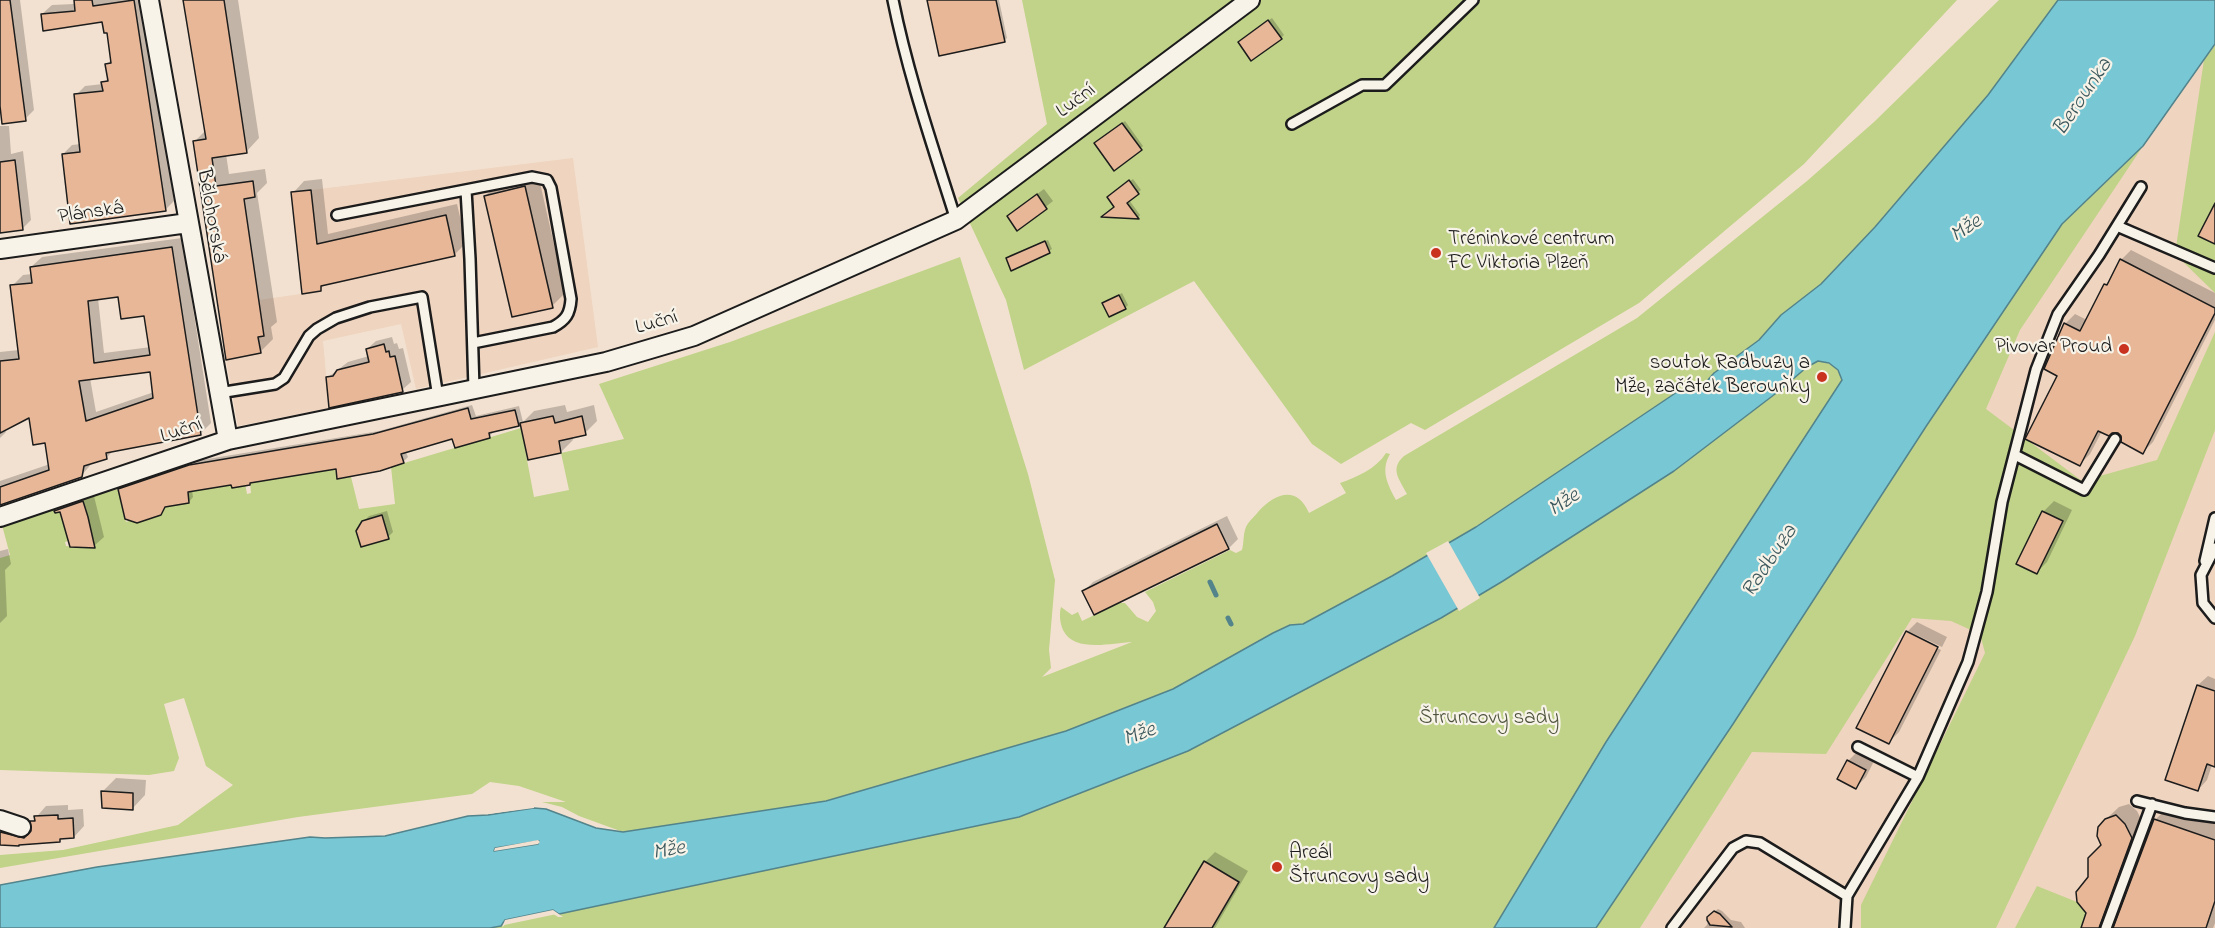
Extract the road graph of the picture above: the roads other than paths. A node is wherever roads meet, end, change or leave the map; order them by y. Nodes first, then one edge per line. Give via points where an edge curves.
1 (149, 0) edge
2 (893, 0) edge
3 (1250, 0) edge
4 (1473, 0) edge
5 (1292, 124) dead end
6 (2141, 188) dead end
7 (466, 190) junction
8 (337, 215) dead end
9 (957, 220) junction
10 (188, 223) junction
11 (2117, 226) junction
12 (0, 249) edge
13 (2215, 268) edge
14 (472, 343) junction
15 (474, 389) junction
16 (219, 393) junction
17 (438, 397) junction
18 (2115, 439) dead end
19 (228, 440) junction
20 (2015, 454) junction
21 (0, 517) edge
22 (2215, 518) edge
23 (2215, 548) edge
24 (2201, 575) junction
25 (2215, 618) edge
26 (1858, 747) dead end
27 (1918, 777) junction
28 (2138, 801) dead end
29 (2152, 804) junction
30 (2215, 818) edge
31 (0, 820) edge
32 (21, 827) dead end
33 (1847, 896) junction
34 (1672, 928) edge
35 (1845, 928) edge
36 (2106, 928) edge

1 - 10 street, Bělohorská
2 - 9 lane via 922,114
3 - 9 street, Luční
4 - 5 lane via 1385,85 1362,85
6 - 11 lane
7 - 8 lane
7 - 14 lane
7 - 14 lane via 532,177 547,180 571,299 564,321 553,327
9 - 15 street, Luční via 694,336 606,362
10 - 12 street, Plánská
10 - 16 street, Bělohorská
11 - 13 lane
11 - 20 lane via 2058,314 2036,370
14 - 15 lane
15 - 17 street, Luční
16 - 17 lane via 275,384 284,378 309,336 336,318 422,297
16 - 19 street, Bělohorská
17 - 19 street, Luční
18 - 20 lane via 2084,490
19 - 21 street, Luční
20 - 27 lane via 2002,502 1987,592 1968,662
22 - 24 lane
23 - 24 lane
24 - 25 lane via 2203,603
26 - 27 lane
27 - 33 lane
28 - 29 lane
29 - 30 lane
29 - 36 lane
31 - 32 street
33 - 34 lane via 1760,843 1746,841 1733,848
33 - 35 lane

